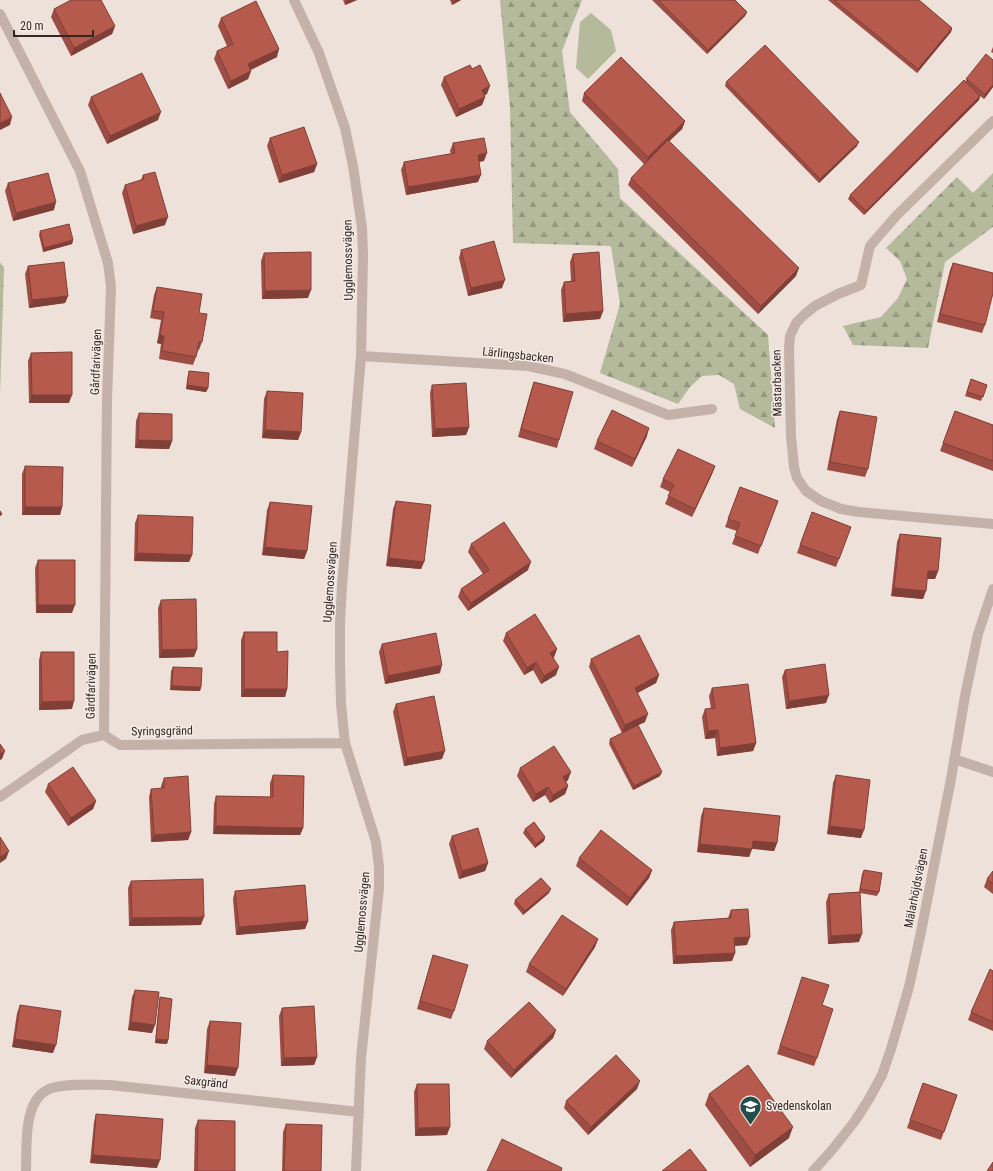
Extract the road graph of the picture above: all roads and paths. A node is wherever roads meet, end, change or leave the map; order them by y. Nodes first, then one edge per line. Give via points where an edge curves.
1 (294, 0) edge
2 (0, 14) edge
3 (993, 121) edge
4 (361, 356) junction
5 (712, 409) dead end
6 (993, 524) edge
7 (993, 589) edge
8 (104, 735) junction
9 (344, 742) junction
10 (954, 759) junction
11 (993, 772) edge
12 (0, 797) edge
13 (359, 1112) junction
14 (26, 1171) edge
15 (356, 1171) edge
16 (813, 1171) edge

1 - 4 street, Ugglemossvägen via 326,71 345,128 353,166 360,207 363,255
2 - 8 street, Gårdfarivägen via 80,171 108,263 111,287
3 - 6 street, Mästarbacken via 897,215 870,246 861,285 815,306 796,323 790,336 789,356 794,466 797,478 806,491 821,501 859,512
4 - 5 street, Lärlingsbacken via 528,366 565,374 668,415
4 - 9 street, Ugglemossvägen via 340,623
7 - 10 street, Mälarhöjdsvägen via 978,634
8 - 9 street, Syringsgränd via 120,745
8 - 12 street via 82,740
9 - 13 street, Ugglemossvägen via 371,823 379,868 361,1058
10 - 11 street
10 - 16 street, Mälarhöjdsvägen via 921,932 909,987 891,1049 882,1075 866,1104
13 - 14 street, Saxgränd via 110,1085 50,1088 32,1107 28,1128
13 - 15 street, Ugglemossvägen

